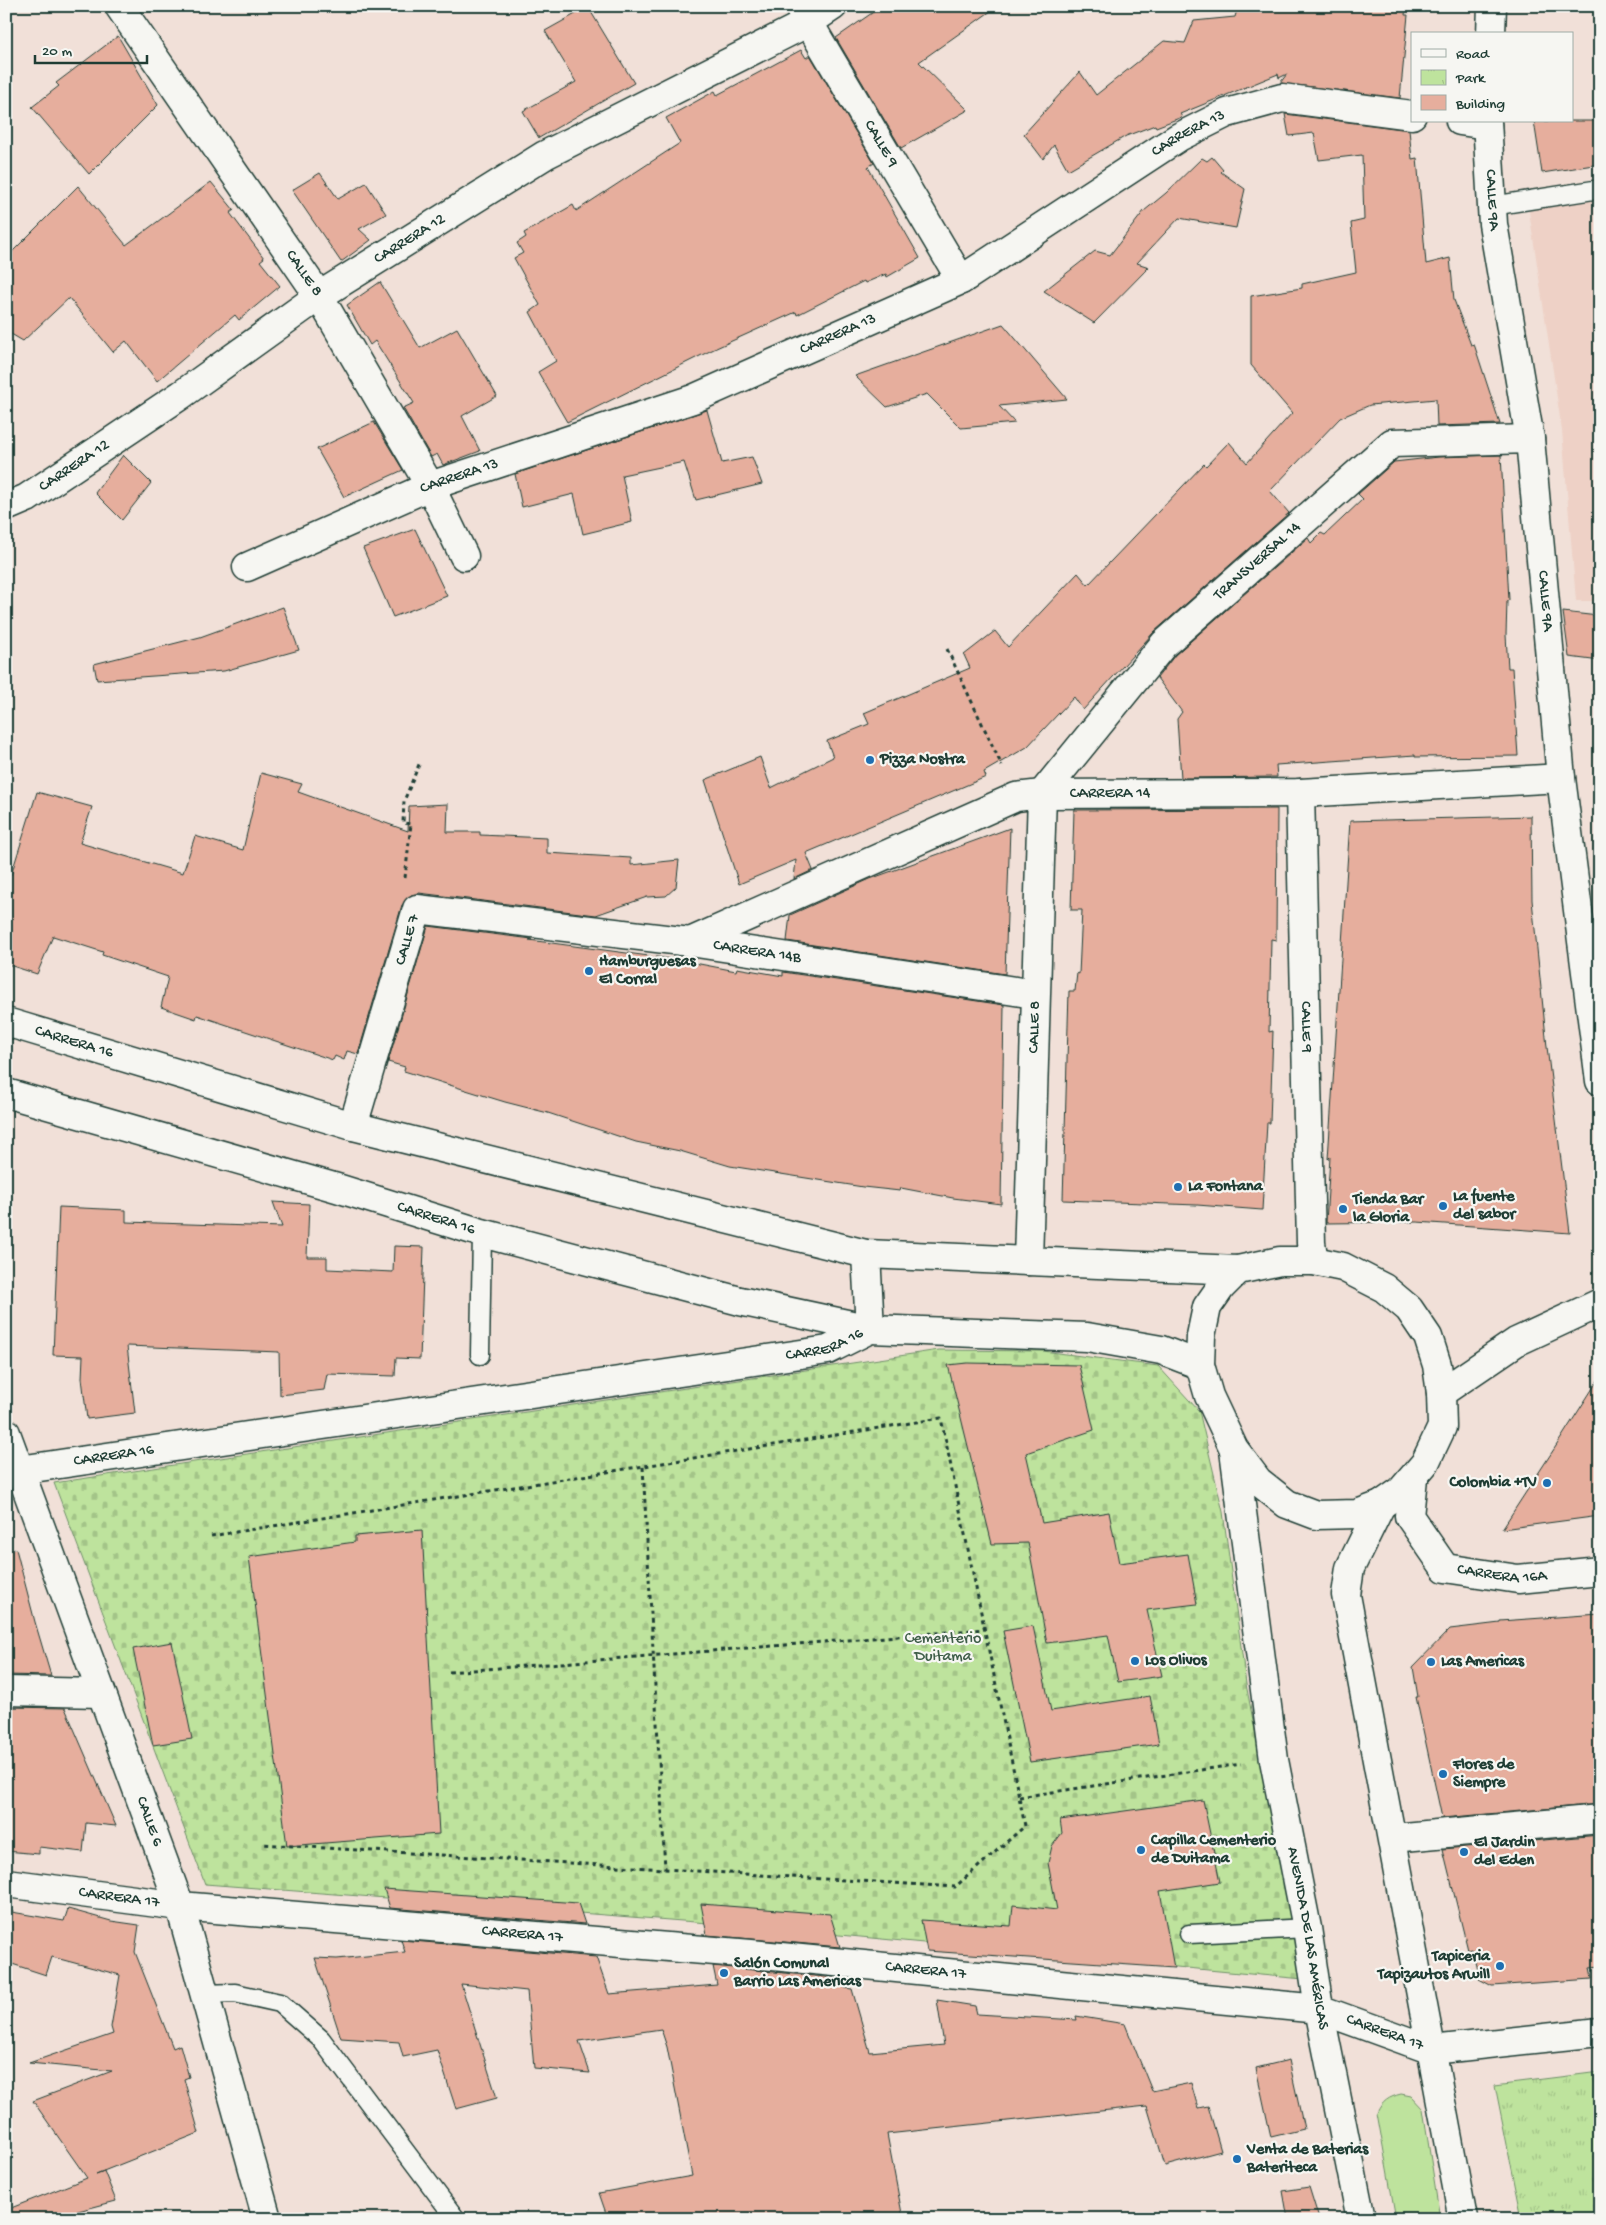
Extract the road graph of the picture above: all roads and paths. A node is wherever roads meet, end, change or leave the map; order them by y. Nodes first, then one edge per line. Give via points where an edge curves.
1 (833, 6) edge
2 (1492, 6) edge
3 (122, 7) edge
4 (804, 14) edge
5 (1490, 32) edge
6 (1411, 115) edge
7 (1474, 122) edge
8 (1487, 123) edge
9 (1600, 189) edge
10 (1492, 206) junction
11 (961, 280) junction
12 (319, 296) junction
13 (1530, 439) junction
14 (430, 486) junction
15 (6, 507) edge
16 (464, 556) dead end
17 (247, 567) dead end
18 (947, 649) dead end
19 (420, 762) dead end
20 (1561, 778) junction
21 (1300, 793) junction
22 (1029, 795) junction
23 (416, 909) junction
24 (690, 942) junction
25 (1035, 994) junction
26 (6, 1022) edge
27 (1600, 1081) edge
28 (6, 1093) edge
29 (353, 1126) junction
30 (482, 1233) junction
31 (866, 1254) junction
32 (1028, 1260) junction
33 (1314, 1262) junction
34 (1238, 1270) junction
35 (1600, 1303) edge
36 (870, 1329) junction
37 (480, 1355) dead end
38 (1200, 1365) junction
39 (1441, 1393) junction
40 (6, 1433) edge
41 (1234, 1449) junction
42 (643, 1466) junction
43 (13, 1471) edge
44 (1413, 1478) junction
45 (1381, 1505) junction
46 (211, 1536) dead end
47 (1600, 1571) edge
48 (985, 1628) junction
49 (652, 1655) junction
50 (449, 1672) dead end
51 (6, 1691) edge
52 (101, 1693) junction
53 (1274, 1760) junction
54 (1019, 1797) junction
55 (1600, 1819) edge
56 (1393, 1838) junction
57 (262, 1844) dead end
58 (665, 1869) junction
59 (6, 1883) edge
60 (180, 1906) junction
61 (1307, 1928) junction
62 (1189, 1934) dead end
63 (204, 1994) junction
64 (1319, 2009) junction
65 (1600, 2032) edge
66 (1432, 2050) junction
67 (267, 2219) edge
68 (456, 2219) edge
69 (1361, 2219) edge
70 (1463, 2219) edge

1 - 4 street, CARRERA 12
2 - 5 street
3 - 12 street, CALLE 8
4 - 11 street, CALLE 9
4 - 12 street, CARRERA 12 via 545,155
6 - 11 street, CARRERA 13 via 1282,98 1227,113 1179,137
7 - 8 street
8 - 10 street, CALLE 9A
9 - 10 lane
10 - 13 street, CALLE 9A
11 - 14 street, CARRERA 13 via 693,399
12 - 14 street, CALLE 8
12 - 15 street, CARRERA 12 via 181,395 28,498
13 - 20 street, CALLE 9A
13 - 22 street, TRANSVERSAL 14 via 1392,443 1164,644
14 - 16 street, CALLE 8
14 - 17 street, CARRERA 13
18 - 22 path
19 - 23 path, CALLE 7 via 404,801 402,823 412,824 404,892
20 - 21 street, CARRERA 14
20 - 27 street, CALLE 9A
21 - 22 street, CARRERA 14
21 - 33 street, CALLE 9
22 - 24 street, CARRERA 14
22 - 25 street, CALLE 8
23 - 24 street, CARRERA 14B
23 - 29 street, CALLE 7
24 - 25 street, CARRERA 14B
25 - 32 street, CALLE 8
26 - 29 street, CARRERA 16
28 - 30 street, CARRERA 16
29 - 31 street, CARRERA 16
30 - 36 street, CARRERA 16 via 740,1301
30 - 37 lane
31 - 32 street, CARRERA 16
31 - 36 street, CARRERA 16
32 - 34 street, CARRERA 16
33 - 34 street, CARRERA 16 via 1280,1260
33 - 39 street, CARRERA 16 via 1343,1268 1366,1278 1409,1309 1428,1337
34 - 38 street via 1207,1307
35 - 39 street via 1516,1342
36 - 38 street, CARRERA 16 via 1087,1338 1162,1350
36 - 43 street, CARRERA 16 via 828,1350
38 - 41 street via 1209,1396
39 - 44 street, CARRERA 16 via 1442,1427 1425,1463
40 - 43 street, CALLE 6
41 - 45 street, CARRERA 16 via 1258,1481 1294,1507 1316,1515 1357,1514
41 - 53 street, AVENIDA DE LAS AMÉRICAS
42 - 46 path
42 - 48 path via 941,1418
42 - 49 path
43 - 52 street, CALLE 6
44 - 45 street, CARRERA 16 via 1401,1492
44 - 47 street, CARRERA 16A via 1408,1516 1445,1568 1518,1579
45 - 56 street via 1350,1568 1346,1595
48 - 49 path
48 - 54 path
49 - 50 path
49 - 58 path
51 - 52 street
52 - 60 street, CALLE 6
53 - 54 path
53 - 61 street, AVENIDA DE LAS AMÉRICAS
54 - 58 path via 1025,1826 955,1886
55 - 56 street
56 - 66 street
57 - 58 path
59 - 60 street, CARRERA 17
60 - 63 street, CALLE 6
60 - 64 street, CARRERA 17 via 751,1954
61 - 62 lane
61 - 64 street, AVENIDA DE LAS AMÉRICAS
63 - 67 street, CALLE 6
63 - 68 lane via 235,1993 280,2003 321,2039
64 - 66 street, CARRERA 17
64 - 69 street, AVENIDA DE LAS AMÉRICAS
65 - 66 street, CARRERA 17
66 - 70 street

